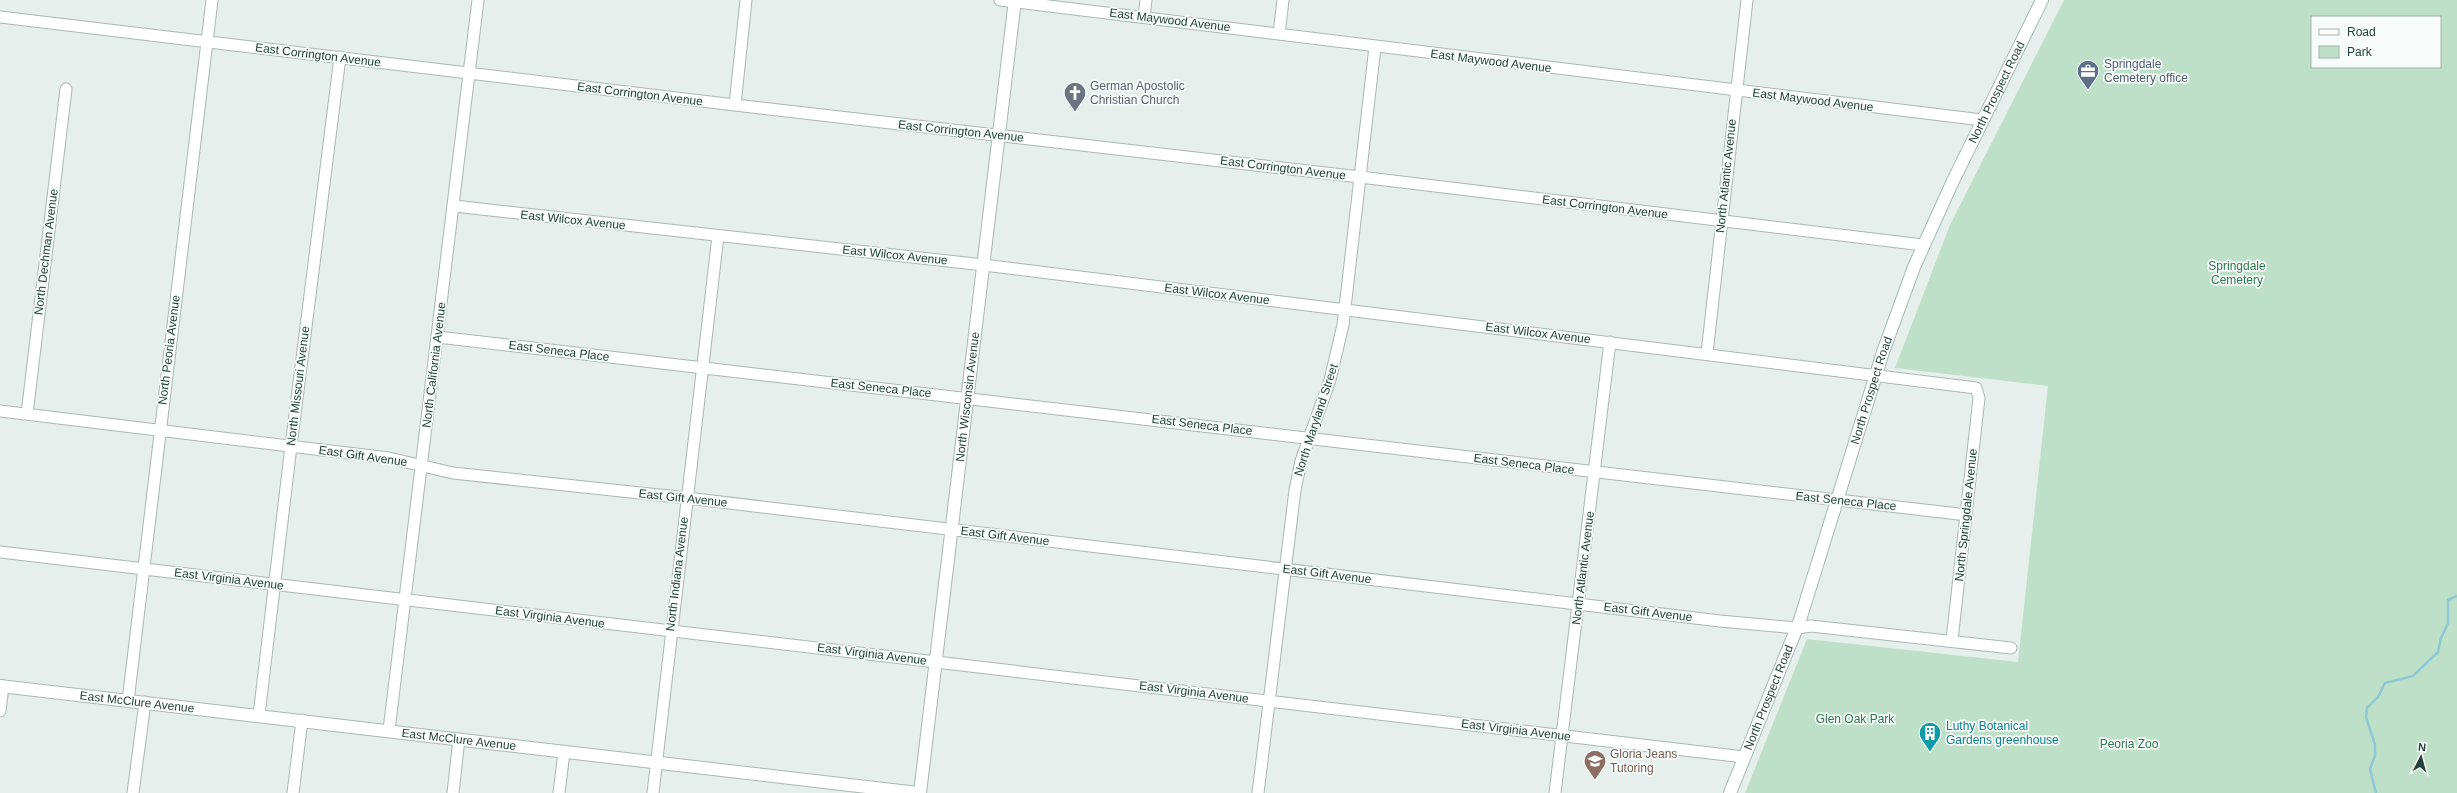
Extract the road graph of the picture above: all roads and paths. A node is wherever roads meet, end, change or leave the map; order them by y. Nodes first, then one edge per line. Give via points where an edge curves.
1 (212, 0) edge
2 (478, 0) edge
3 (746, 0) edge
4 (1000, 0) edge
5 (1146, 0) edge
6 (1283, 0) edge
7 (1747, 0) edge
8 (2042, 0) edge
9 (1015, 1) edge
10 (0, 17) edge
11 (1144, 17) junction
12 (1279, 34) junction
13 (207, 41) junction
14 (1375, 46) junction
15 (340, 57) junction
16 (468, 73) junction
17 (66, 89) dead end
18 (1736, 91) junction
19 (735, 105) junction
20 (1982, 120) junction
21 (999, 135) junction
22 (1360, 177) junction
23 (454, 206) junction
24 (1721, 221) junction
25 (718, 236) junction
26 (1923, 245) junction
27 (984, 265) junction
28 (1345, 309) junction
29 (438, 337) junction
30 (1610, 342) junction
31 (1707, 353) junction
32 (702, 367) junction
33 (1876, 375) junction
34 (1978, 390) joint
35 (968, 397) junction
36 (0, 411) edge
37 (27, 414) junction
38 (160, 431) junction
39 (1310, 437) junction
40 (291, 446) junction
41 (421, 465) junction
42 (1594, 472) junction
43 (687, 498) junction
44 (1837, 501) junction
45 (1967, 515) junction
46 (952, 529) junction
47 (0, 552) edge
48 (143, 568) junction
49 (1286, 569) junction
50 (275, 584) junction
51 (406, 600) junction
52 (1579, 604) junction
53 (1797, 628) junction
54 (670, 631) junction
55 (1952, 640) junction
56 (2011, 648) dead end
57 (935, 662) junction
58 (2, 686) edge
59 (128, 701) junction
60 (1269, 701) junction
61 (145, 702) junction
62 (0, 711) edge
63 (259, 715) junction
64 (302, 720) junction
65 (389, 730) junction
66 (1562, 735) junction
67 (459, 739) junction
68 (564, 752) junction
69 (1744, 757) junction
70 (656, 763) junction
71 (133, 793) edge
72 (293, 793) edge
73 (453, 793) edge
74 (559, 793) edge
75 (652, 793) edge
76 (919, 793) edge
77 (1258, 793) edge
78 (1555, 793) edge
79 (1730, 793) edge

1 - 13 street, North Peoria Avenue
2 - 16 street, North California Avenue
3 - 19 street
4 - 9 street, East Maywood Avenue
5 - 11 street
6 - 12 street
7 - 18 street, North Atlantic Avenue
8 - 20 street, North Prospect Road
9 - 11 street, East Maywood Avenue
9 - 21 street, North Wisconsin Avenue
10 - 13 street, East Corrington Avenue
11 - 12 street, East Maywood Avenue
12 - 14 street, East Maywood Avenue
13 - 15 street, East Corrington Avenue
13 - 38 street, North Peoria Avenue
14 - 18 street, East Maywood Avenue
14 - 22 street, North Maryland Street
15 - 16 street, East Corrington Avenue
15 - 40 street, North Missouri Avenue
16 - 19 street, East Corrington Avenue
16 - 23 street, North California Avenue
17 - 37 street, North Dechman Avenue
18 - 20 street, East Maywood Avenue
18 - 24 street, North Atlantic Avenue
19 - 21 street, East Corrington Avenue
20 - 26 street, North Prospect Road
21 - 22 street, East Corrington Avenue
21 - 27 street, North Wisconsin Avenue
22 - 24 street, East Corrington Avenue
22 - 28 street, North Maryland Street
23 - 25 street, East Wilcox Avenue
23 - 29 street, North California Avenue
24 - 26 street, East Corrington Avenue
24 - 31 street, North Atlantic Avenue
25 - 27 street, East Wilcox Avenue
25 - 32 street, North Indiana Avenue
26 - 33 street, North Prospect Road
27 - 28 street, East Wilcox Avenue
27 - 35 street, North Wisconsin Avenue
28 - 30 street, East Wilcox Avenue
28 - 39 street, North Maryland Street via 1332,371
29 - 32 street, East Seneca Place
29 - 41 street, North California Avenue
30 - 31 street, East Wilcox Avenue
30 - 42 street, North Atlantic Avenue
31 - 33 street, East Wilcox Avenue
32 - 35 street, East Seneca Place
32 - 43 street, North Indiana Avenue
33 - 34 street, East Wilcox Avenue via 1974,387
33 - 44 street, North Prospect Road
34 - 45 street, North Springdale Avenue
35 - 39 street, East Seneca Place
35 - 46 street, North Wisconsin Avenue
36 - 37 street, East Gift Avenue
37 - 38 street, East Gift Avenue
38 - 40 street, East Gift Avenue
38 - 48 street, North Peoria Avenue
39 - 42 street, East Seneca Place
39 - 49 street, North Maryland Street via 1297,475
40 - 41 street, East Gift Avenue via 394,459
40 - 50 street, North Missouri Avenue
41 - 43 street, East Gift Avenue via 453,474
41 - 51 street, North California Avenue
42 - 44 street, East Seneca Place
42 - 52 street, North Atlantic Avenue
43 - 46 street, East Gift Avenue
43 - 54 street, North Indiana Avenue
44 - 45 street, East Seneca Place
44 - 53 street, North Prospect Road
45 - 55 street, North Springdale Avenue
46 - 49 street, East Gift Avenue
46 - 57 street, North Wisconsin Avenue
47 - 48 street, East Virginia Avenue
48 - 50 street, East Virginia Avenue
48 - 59 street, North Peoria Avenue
49 - 52 street, East Gift Avenue
49 - 60 street, North Maryland Street
50 - 51 street, East Virginia Avenue
50 - 63 street, North Missouri Avenue
51 - 54 street, East Virginia Avenue
51 - 65 street, North California Avenue
52 - 53 street, East Gift Avenue
52 - 66 street, North Atlantic Avenue
53 - 55 street, East Gift Avenue via 1811,626
53 - 69 street, North Prospect Road
54 - 57 street, East Virginia Avenue
54 - 70 street, North Indiana Avenue
55 - 56 street, East Gift Avenue
57 - 60 street, East Virginia Avenue
57 - 76 street, North Wisconsin Avenue
58 - 59 street, East McClure Avenue
58 - 62 street
59 - 61 street, East McClure Avenue
60 - 66 street, East Virginia Avenue
60 - 77 street, North Maryland Street
61 - 63 street, East McClure Avenue
61 - 71 street
63 - 64 street, East McClure Avenue
64 - 65 street, East McClure Avenue
64 - 72 street
65 - 67 street, East McClure Avenue
66 - 69 street, East Virginia Avenue
66 - 78 street, North Atlantic Avenue
67 - 68 street, East McClure Avenue
67 - 73 street
68 - 70 street, East McClure Avenue
68 - 74 street
69 - 79 street, North Prospect Road
70 - 75 street, North Indiana Avenue
70 - 76 street, East McClure Avenue

